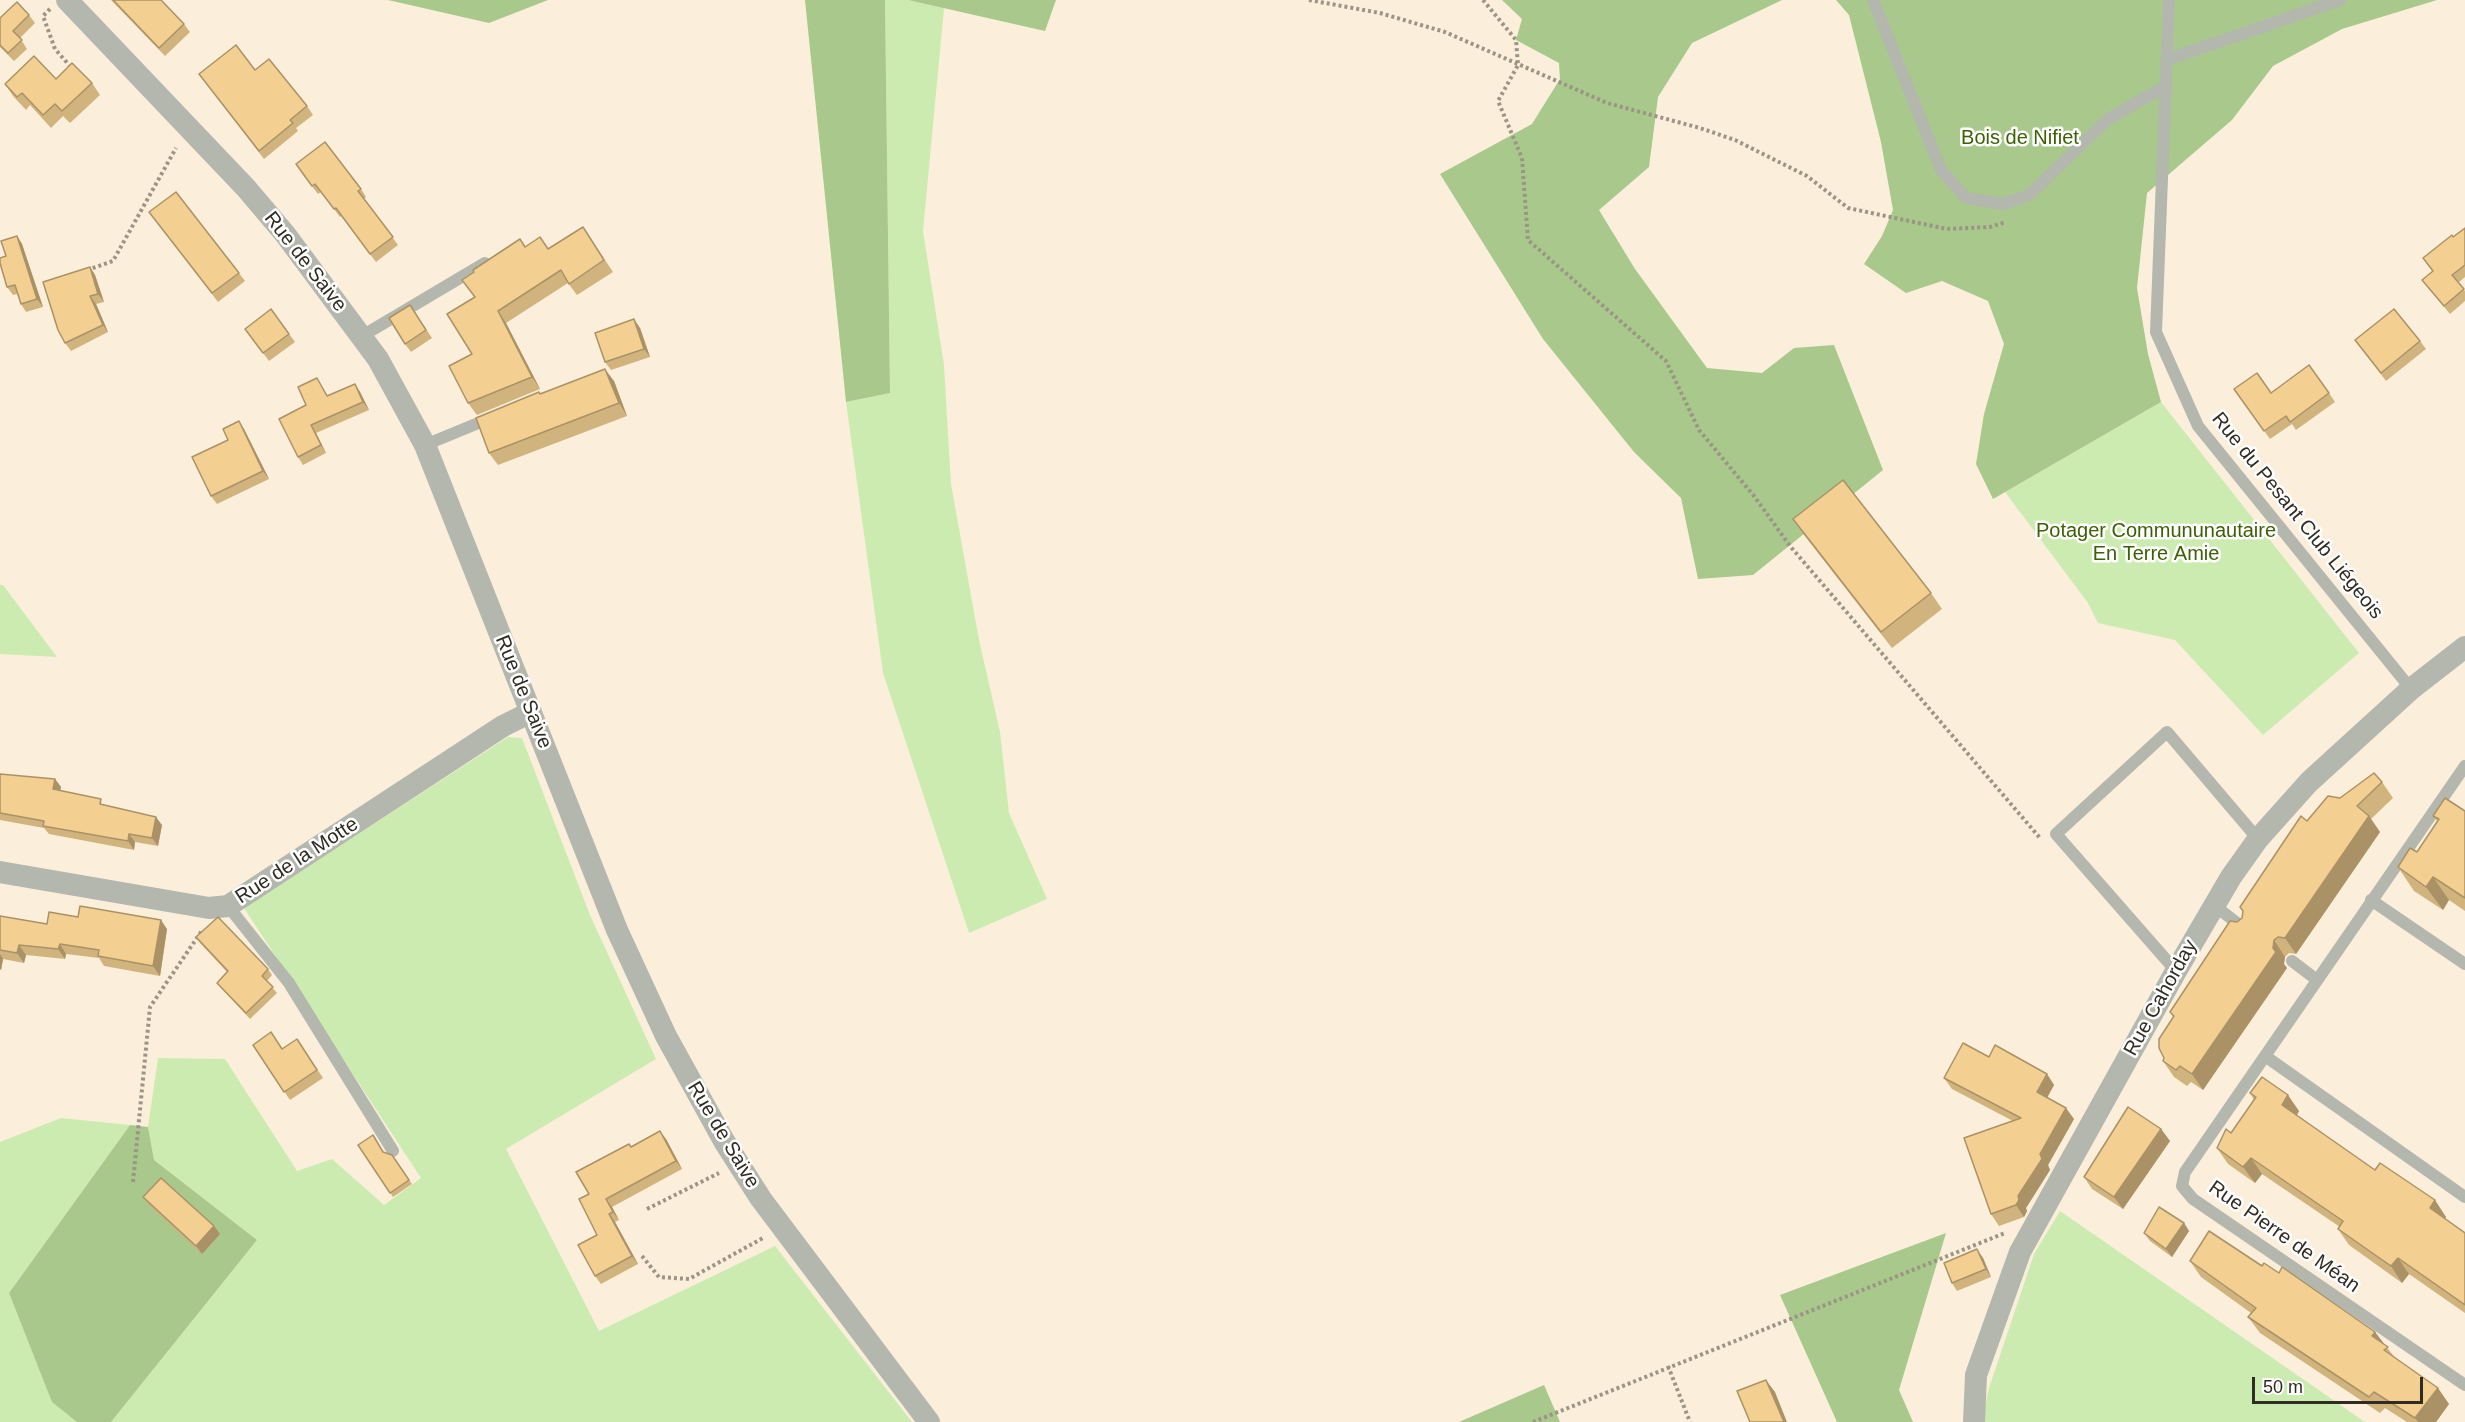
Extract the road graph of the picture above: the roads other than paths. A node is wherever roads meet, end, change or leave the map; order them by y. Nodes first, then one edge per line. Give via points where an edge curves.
1 (1873, 0) edge
2 (2169, 0) edge
3 (2340, 0) edge
4 (59, 4) edge
5 (2166, 60) junction
6 (2164, 86) junction
7 (500, 254) edge
8 (362, 336) junction
9 (503, 413) edge
10 (425, 445) junction
11 (2465, 647) edge
12 (2412, 689) junction
13 (531, 712) junction
14 (2465, 766) edge
15 (2259, 839) junction
16 (0, 872) edge
17 (2371, 900) junction
18 (2215, 906) junction
19 (218, 907) junction
20 (2246, 930) edge
21 (2292, 961) dead end
22 (2465, 964) edge
23 (2176, 971) junction
24 (2317, 980) junction
25 (2265, 1056) junction
26 (393, 1151) dead end
27 (2465, 1197) edge
28 (2465, 1385) edge
29 (929, 1422) edge
30 (1974, 1422) edge

1 - 6 lane via 1941,170 1966,198 2002,204 2029,195 2108,120
2 - 5 lane, Rue du Pesant Club Liégeois
3 - 5 lane
4 - 8 street, Rue de Saive via 189,126 246,188
5 - 6 lane, Rue du Pesant Club Liégeois
6 - 12 lane, Rue du Pesant Club Liégeois via 2156,332 2198,426
7 - 8 lane
8 - 10 street, Rue de Saive
9 - 10 lane
10 - 13 street, Rue de Saive
11 - 12 street, Rue Cahorday
12 - 15 street, Rue Cahorday via 2309,782
13 - 19 street, Rue de la Motte
13 - 29 street, Rue de Saive via 617,930 666,1036 738,1163
14 - 17 lane
15 - 18 street, Rue Cahorday
15 - 23 lane via 2166,732 2056,834
16 - 19 street, Rue de la Motte
17 - 22 lane
17 - 24 lane
18 - 20 lane
18 - 23 street, Rue Cahorday
19 - 26 lane via 289,983
21 - 24 lane
23 - 30 street, Rue Cahorday via 2020,1252 1976,1375
24 - 25 lane
25 - 27 lane
25 - 28 lane, Rue Pierre de Méan via 2185,1172 2182,1186 2193,1199

